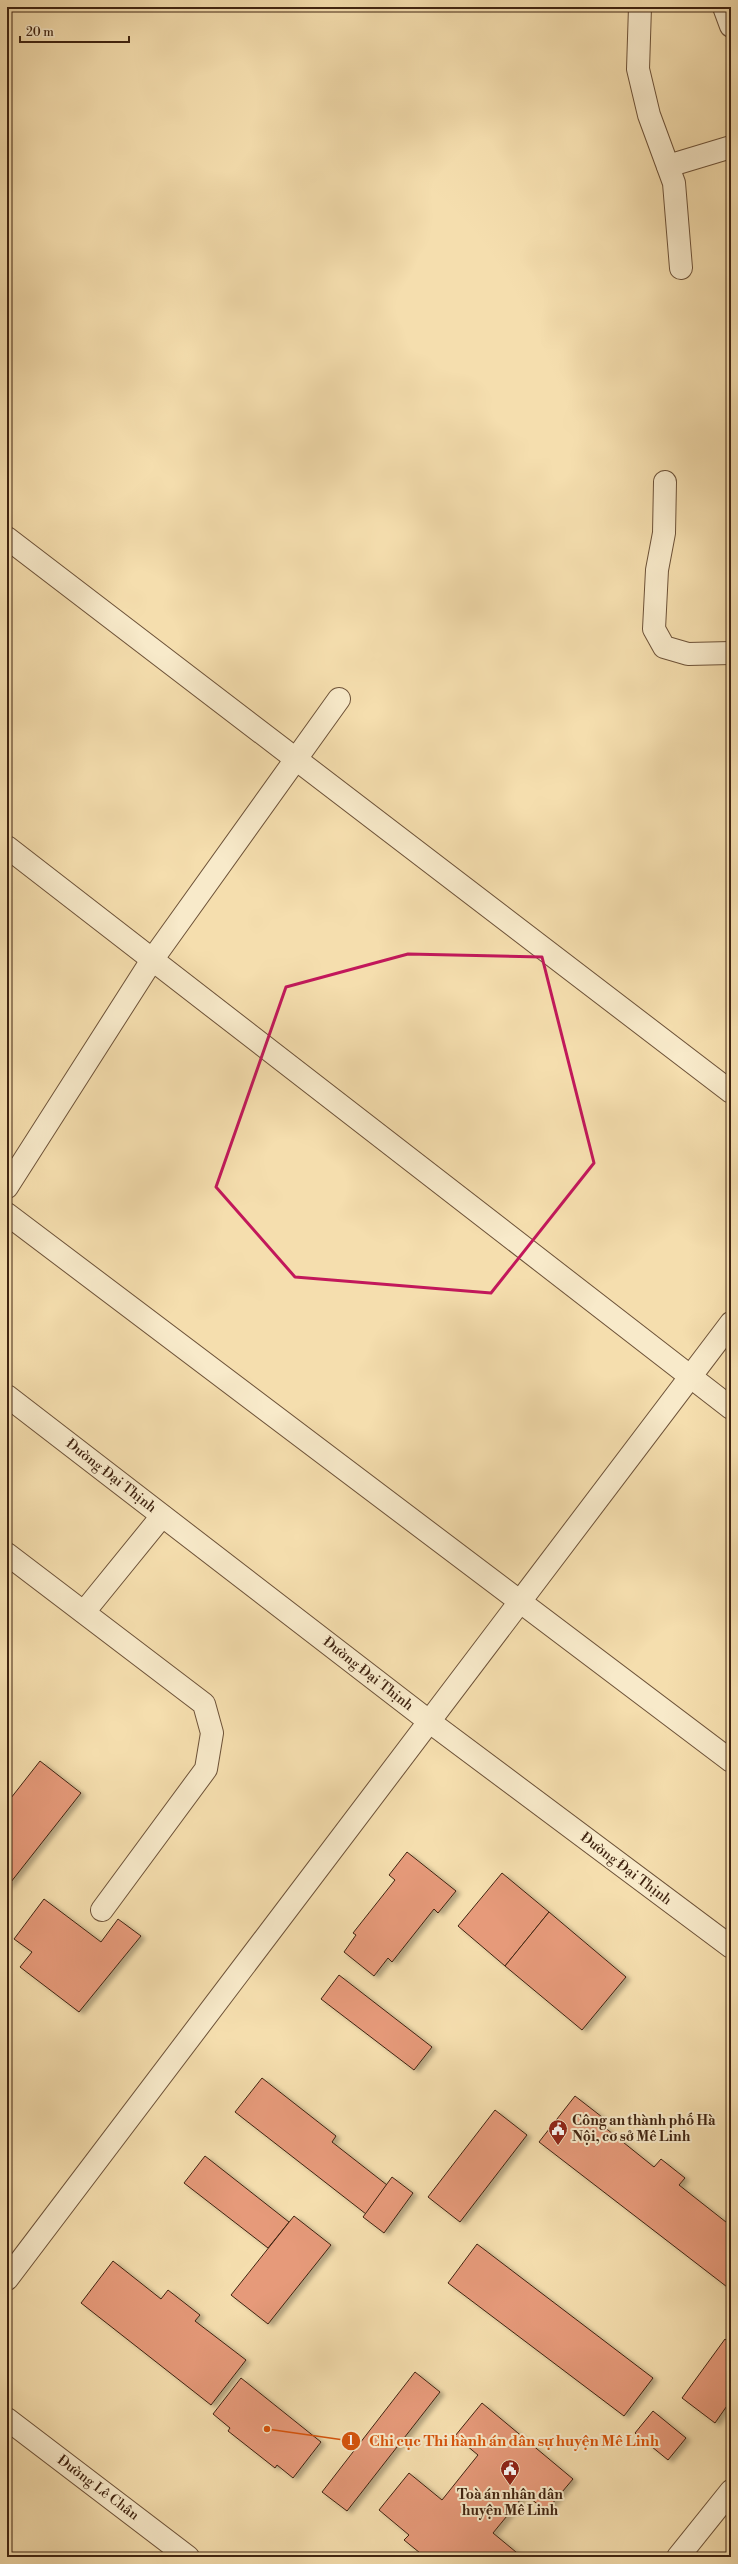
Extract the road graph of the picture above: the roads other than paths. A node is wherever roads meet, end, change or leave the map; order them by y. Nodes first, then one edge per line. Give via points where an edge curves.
1 (640, 7) edge
2 (724, 7) edge
3 (731, 26) edge
4 (731, 146) edge
5 (668, 166) junction
6 (681, 268) dead end
7 (665, 482) dead end
8 (7, 538) edge
9 (731, 653) edge
10 (338, 699) dead end
11 (295, 760) junction
12 (7, 847) edge
13 (152, 960) junction
14 (731, 1092) edge
15 (7, 1187) edge
16 (7, 1214) edge
17 (731, 1323) edge
18 (692, 1377) junction
19 (7, 1396) edge
20 (731, 1408) edge
21 (162, 1516) junction
22 (7, 1554) edge
23 (521, 1602) junction
24 (84, 1612) junction
25 (430, 1722) junction
26 (731, 1761) edge
27 (102, 1910) dead end
28 (731, 1947) edge
29 (7, 2279) edge
30 (7, 2419) edge
31 (731, 2491) edge
32 (188, 2557) edge
33 (678, 2557) edge

1 - 5 street via 638,69 650,115
2 - 3 street
4 - 5 street
5 - 6 street via 674,183
7 - 9 street via 664,533 657,570 654,629 664,647 688,654
8 - 11 street
10 - 11 street
11 - 13 street
11 - 14 street
12 - 13 street
13 - 15 street
13 - 18 street
16 - 23 street
17 - 18 street
18 - 20 street
18 - 23 street
19 - 21 street, Đường Đại Thịnh
21 - 24 street
21 - 25 street, Đường Đại Thịnh
22 - 24 street
23 - 25 street
23 - 26 street
24 - 27 street via 204,1704 212,1733 206,1770
25 - 28 street, Đường Đại Thịnh
25 - 29 street
30 - 32 street, Đường Lê Chân
31 - 33 street

